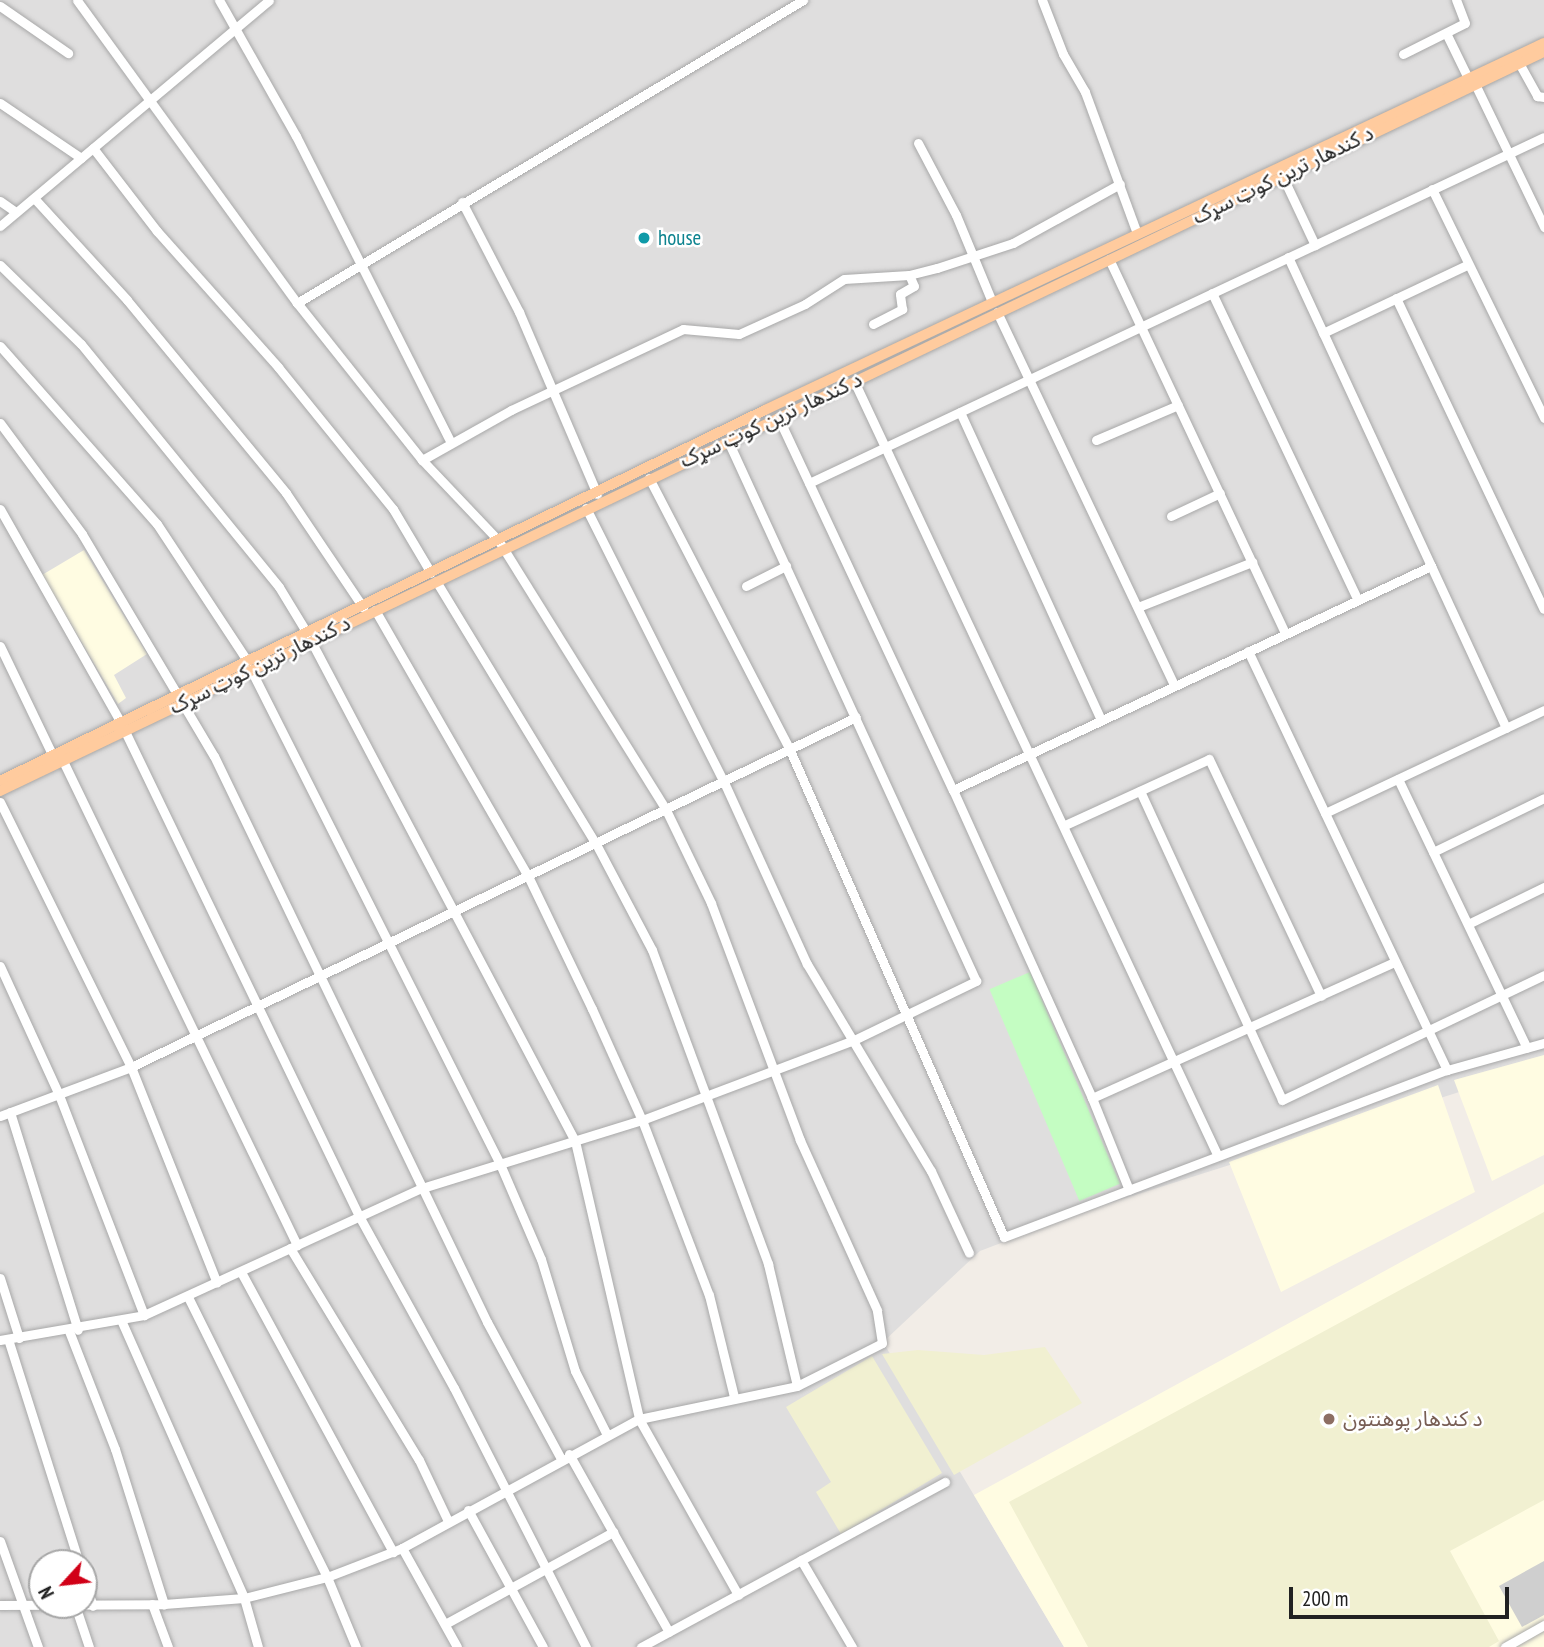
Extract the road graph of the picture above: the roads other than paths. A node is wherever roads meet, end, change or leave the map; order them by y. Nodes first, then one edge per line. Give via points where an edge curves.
1 (78, 0) edge
2 (219, 0) edge
3 (269, 0) edge
4 (803, 0) edge
5 (1042, 0) edge
6 (1456, 0) edge
7 (0, 6) edge
8 (236, 30) junction
9 (1446, 33) junction
10 (1544, 43) edge
11 (1544, 52) edge
12 (68, 53) dead end
13 (1403, 54) dead end
14 (1519, 63) junction
15 (1472, 81) junction
16 (1544, 97) edge
17 (150, 101) junction
18 (0, 103) edge
19 (1544, 137) edge
20 (918, 144) dead end
21 (93, 148) junction
22 (1508, 153) junction
23 (81, 158) junction
24 (1281, 171) junction
25 (1120, 184) junction
26 (1432, 189) junction
27 (34, 198) junction
28 (0, 201) edge
29 (463, 202) junction
30 (16, 212) junction
31 (0, 226) edge
32 (1544, 227) edge
33 (1137, 233) junction
34 (1315, 245) junction
35 (971, 253) junction
36 (1288, 257) junction
37 (1109, 258) junction
38 (0, 265) edge
39 (360, 265) junction
40 (1467, 265) junction
41 (909, 275) junction
42 (1212, 293) junction
43 (1396, 299) junction
44 (298, 303) junction
45 (995, 307) junction
46 (873, 324) dead end
47 (1141, 326) junction
48 (1324, 333) junction
49 (0, 346) edge
50 (1030, 379) junction
51 (854, 381) junction
52 (553, 390) junction
53 (1178, 405) junction
54 (960, 412) junction
55 (756, 414) junction
56 (778, 417) junction
57 (1544, 418) edge
58 (0, 423) edge
59 (762, 425) junction
60 (450, 440) junction
61 (1096, 440) dead end
62 (728, 441) junction
63 (887, 446) junction
64 (422, 460) junction
65 (649, 478) junction
66 (809, 483) junction
67 (1220, 493) junction
68 (597, 494) junction
69 (586, 508) junction
70 (0, 509) edge
71 (1171, 516) dead end
72 (501, 545) junction
73 (1252, 562) junction
74 (786, 566) junction
75 (1431, 566) junction
76 (434, 577) junction
77 (746, 586) dead end
78 (1357, 599) junction
79 (363, 607) junction
80 (1138, 607) junction
81 (1544, 608) edge
82 (375, 610) junction
83 (346, 619) junction
84 (1284, 633) junction
85 (309, 637) junction
86 (0, 646) edge
87 (1248, 651) junction
88 (249, 666) junction
89 (1174, 685) junction
90 (180, 700) junction
91 (1544, 710) edge
92 (856, 717) junction
93 (1101, 720) junction
94 (123, 727) junction
95 (1506, 728) junction
96 (789, 748) junction
97 (1031, 754) junction
98 (58, 758) junction
99 (1398, 779) junction
100 (723, 780) junction
101 (0, 781) edge
102 (953, 790) junction
103 (0, 791) edge
104 (1140, 791) junction
105 (1544, 798) edge
106 (0, 802) edge
107 (665, 808) junction
108 (1325, 813) junction
109 (1065, 825) junction
110 (595, 842) junction
111 (1433, 852) junction
112 (527, 874) junction
113 (1544, 887) edge
114 (454, 909) junction
115 (1468, 924) junction
116 (388, 941) junction
117 (1394, 962) junction
118 (0, 966) edge
119 (323, 974) junction
120 (1544, 975) edge
121 (1502, 995) junction
122 (1321, 996) junction
123 (258, 1006) junction
124 (904, 1016) junction
125 (1248, 1029) junction
126 (1428, 1031) junction
127 (194, 1034) junction
128 (854, 1040) junction
129 (1544, 1043) edge
130 (1527, 1048) junction
131 (1177, 1062) junction
132 (131, 1066) junction
133 (773, 1069) junction
134 (1447, 1070) junction
135 (60, 1096) junction
136 (704, 1096) junction
137 (1092, 1098) junction
138 (10, 1112) junction
139 (0, 1116) edge
140 (642, 1120) junction
141 (575, 1140) junction
142 (1217, 1154) junction
143 (500, 1164) junction
144 (422, 1188) junction
145 (1129, 1189) junction
146 (359, 1216) junction
147 (294, 1246) junction
148 (969, 1253) dead end
149 (241, 1272) junction
150 (0, 1278) edge
151 (217, 1283) junction
152 (188, 1297) junction
153 (144, 1315) junction
154 (121, 1320) junction
155 (74, 1330) junction
156 (19, 1338) junction
157 (4, 1340) edge
158 (797, 1386) junction
159 (734, 1396) junction
160 (639, 1419) junction
161 (607, 1435) junction
162 (565, 1457) junction
163 (945, 1482) dead end
164 (503, 1491) junction
165 (468, 1510) junction
166 (448, 1521) junction
167 (613, 1532) junction
168 (0, 1541) edge
169 (74, 1549) edge
170 (397, 1550) junction
171 (801, 1560) junction
172 (545, 1569) junction
173 (327, 1577) junction
174 (510, 1588) junction
175 (738, 1595) junction
176 (244, 1598) junction
177 (152, 1604) junction
178 (164, 1604) junction
179 (0, 1605) edge
180 (98, 1606) edge
181 (25, 1607) junction
182 (28, 1607) edge
183 (80, 1619) edge
184 (445, 1624) junction
185 (1544, 1626) edge
186 (669, 1632) junction
187 (38, 1647) edge
188 (89, 1647) edge
189 (168, 1647) edge
190 (258, 1647) edge
191 (356, 1647) edge
192 (457, 1647) edge
193 (542, 1647) edge
194 (586, 1647) edge
195 (641, 1647) edge
196 (851, 1647) edge
197 (1505, 1647) edge

1 - 17 street
2 - 8 street
3 - 8 street
4 - 29 street
5 - 25 street via 1063,54 1085,92
6 - 9 street via 1465,23
7 - 12 street
8 - 17 street
8 - 39 street
9 - 13 street
9 - 15 street
10 - 15 main road, د کندهار ترين کوټ سړک
11 - 14 main road, د کندهار ترين کوټ سړک
14 - 15 main road, د کندهار ترين کوټ سړک
14 - 16 street via 1537,96
15 - 22 street
15 - 24 main road, د کندهار ترين کوټ سړک
17 - 21 street
17 - 44 street
18 - 23 street
19 - 22 street
20 - 35 street
21 - 23 street
21 - 76 street via 157,231 278,366 393,509
22 - 26 street
22 - 32 street
23 - 27 street
24 - 33 main road, د کندهار ترين کوټ سړک
24 - 34 street
24 - 37 main road, د کندهار ترين کوټ سړک
25 - 33 street
25 - 35 street via 1013,243
26 - 34 street
26 - 40 street
27 - 30 street
27 - 79 street via 127,300 286,493
28 - 30 street
29 - 39 street
29 - 52 street
30 - 31 street
33 - 45 main road, د کندهار ترين کوټ سړک
34 - 36 street
35 - 41 street
35 - 45 street
36 - 42 street
36 - 48 street
37 - 45 main road, د کندهار ترين کوټ سړک
37 - 47 street
38 - 85 street via 81,344 279,586
39 - 44 street
39 - 60 street
40 - 43 street
40 - 57 street
41 - 46 street via 914,286 900,294 902,309
41 - 52 street via 844,279 805,304 739,334 683,330
42 - 47 street
42 - 78 street
43 - 48 street
43 - 81 street
44 - 64 street
45 - 50 street
45 - 51 main road, د کندهار ترين کوټ سړک
45 - 55 main road, د کندهار ترين کوټ سړک
47 - 50 street
47 - 53 street
48 - 75 street
49 - 88 street via 157,523
50 - 54 street
50 - 80 street
51 - 56 main road, د کندهار ترين کوټ سړک
51 - 63 street
52 - 60 street
52 - 68 street
53 - 61 street
53 - 67 street
54 - 63 street
54 - 93 street
55 - 59 main road
55 - 68 main road, د کندهار ترين کوټ سړک
56 - 59 main road, د کندهار ترين کوټ سړک
56 - 66 street
58 - 90 street via 82,534
59 - 62 main road, د کندهار ترين کوټ سړک
60 - 64 street
62 - 65 main road, د کندهار ترين کوټ سړک
62 - 74 street
63 - 66 street
63 - 97 street
64 - 72 street
65 - 69 main road, د کندهار ترين کوټ سړک
65 - 96 street
66 - 102 street
67 - 71 street
67 - 73 street
68 - 72 main road, د کندهار ترين کوټ سړک
69 - 72 main road, د کندهار ترين کوټ سړک
69 - 100 street
70 - 94 street
72 - 76 main road, د کندهار ترين کوټ سړک
72 - 107 street
73 - 80 street
73 - 84 street
74 - 77 street
74 - 92 street
75 - 78 street
75 - 95 street
76 - 79 main road, د کندهار ترين کوټ سړک
76 - 82 main road, د کندهار ترين کوټ سړک
76 - 110 street
78 - 84 street
79 - 83 main road, د کندهار ترين کوټ سړک
80 - 89 street
82 - 83 main road, د کندهار ترين کوټ سړک
82 - 112 street
83 - 85 main road, د کندهار ترين کوټ سړک
84 - 87 street
85 - 88 main road, د کندهار ترين کوټ سړک
85 - 114 street
86 - 98 street
87 - 89 street
87 - 108 street
88 - 90 main road, د کندهار ترين کوټ سړک
88 - 116 street
89 - 93 street
90 - 94 main road, د کندهار ترين کوټ سړک
90 - 119 street via 214,756
91 - 95 street
92 - 96 street
92 - 124 street via 976,981
93 - 97 street
94 - 98 main road, د کندهار ترين کوټ سړک
94 - 123 street
95 - 99 street
96 - 100 street
96 - 124 street
97 - 102 street
97 - 109 street
98 - 101 main road, د کندهار ترين کوټ سړک
98 - 103 main road, د کندهار ترين کوټ سړک
98 - 127 street
99 - 108 street
99 - 111 street
100 - 107 street
100 - 128 street via 807,964
102 - 137 street
104 - 109 street
104 - 122 street via 1209,759
104 - 125 street
105 - 111 street
106 - 132 street
107 - 110 street
107 - 133 street via 711,903
108 - 117 street
109 - 131 street
110 - 112 street
110 - 136 street via 652,950
111 - 115 street
112 - 114 street
112 - 140 street
113 - 115 street
114 - 116 street
114 - 141 street
115 - 121 street
116 - 119 street
116 - 143 street
117 - 122 street
117 - 126 street
118 - 135 street
119 - 123 street
119 - 144 street
120 - 121 street
121 - 126 street
121 - 130 street
122 - 125 street
123 - 127 street
123 - 146 street
124 - 128 street
124 - 145 street via 1004,1237
125 - 126 street via 1282,1100
125 - 131 street
126 - 134 street
127 - 132 street
127 - 147 street
128 - 133 street
128 - 148 street via 931,1171
129 - 130 street
130 - 134 street
131 - 137 street
131 - 142 street
132 - 135 street
132 - 151 street
133 - 136 street
133 - 158 street via 877,1310 882,1343
134 - 142 street
135 - 138 street
135 - 153 street
136 - 140 street
136 - 158 street via 768,1265
137 - 145 street
138 - 139 street
138 - 155 street
140 - 141 street
140 - 159 street via 709,1295
141 - 143 street
141 - 160 street
142 - 145 street
143 - 144 street
143 - 161 street via 541,1259 575,1371
144 - 146 street
144 - 162 street via 514,1376
146 - 147 street
146 - 164 street via 454,1388
147 - 149 street
147 - 166 street via 419,1460
149 - 151 street
149 - 170 street
150 - 156 street
151 - 152 street
152 - 153 street
152 - 173 street
153 - 154 street
154 - 155 street
154 - 176 street
155 - 156 street
155 - 178 street
156 - 157 street
157 - 169 street
158 - 159 street
159 - 160 street
160 - 161 street
160 - 175 street
161 - 162 street
162 - 164 street
162 - 167 street
163 - 171 street
164 - 165 street
164 - 172 street
165 - 166 street
165 - 174 street
166 - 170 street
167 - 172 street
167 - 186 street
168 - 181 street
170 - 173 street
170 - 184 street
171 - 175 street
171 - 196 street
172 - 174 street
172 - 194 street
173 - 176 street
173 - 191 street
174 - 184 street
174 - 193 street
175 - 186 street
176 - 178 street
176 - 190 street
177 - 178 street
177 - 180 street
177 - 189 street
179 - 181 street
181 - 182 street
181 - 187 street
183 - 188 street
184 - 192 street
185 - 197 street
186 - 195 street

